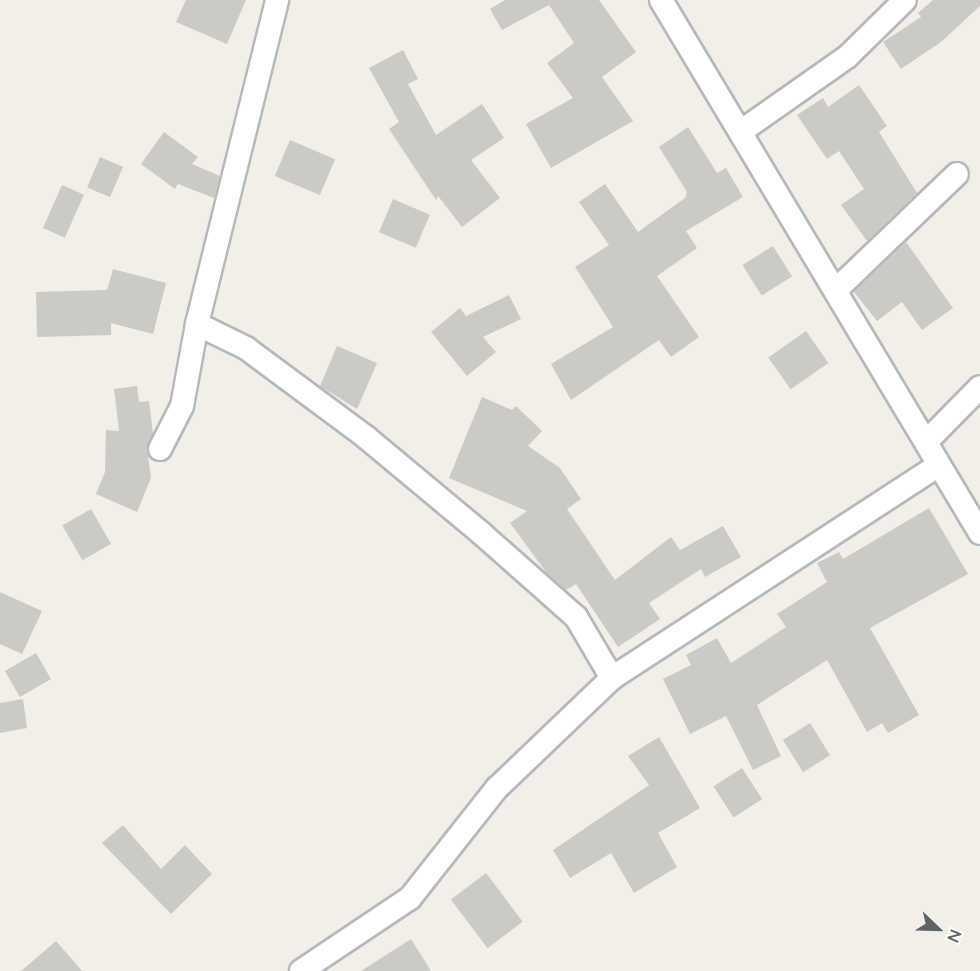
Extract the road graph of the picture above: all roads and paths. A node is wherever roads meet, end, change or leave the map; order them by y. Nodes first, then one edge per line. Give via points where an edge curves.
1 (278, 0) edge
2 (662, 0) edge
3 (905, 0) edge
4 (743, 129) junction
5 (957, 174) dead end
6 (837, 289) junction
7 (197, 324) junction
8 (980, 387) edge
9 (928, 440) junction
10 (160, 449) dead end
11 (939, 465) junction
12 (980, 532) edge
13 (612, 678) junction
14 (301, 971) edge

1 - 7 street
2 - 4 street
3 - 4 street via 846,57
4 - 6 street
5 - 6 street
6 - 9 street
7 - 10 street via 182,406
7 - 13 street via 256,355 368,438 481,532 576,617
8 - 9 street
9 - 11 street
11 - 12 street
11 - 13 street
13 - 14 street via 496,788 410,898

